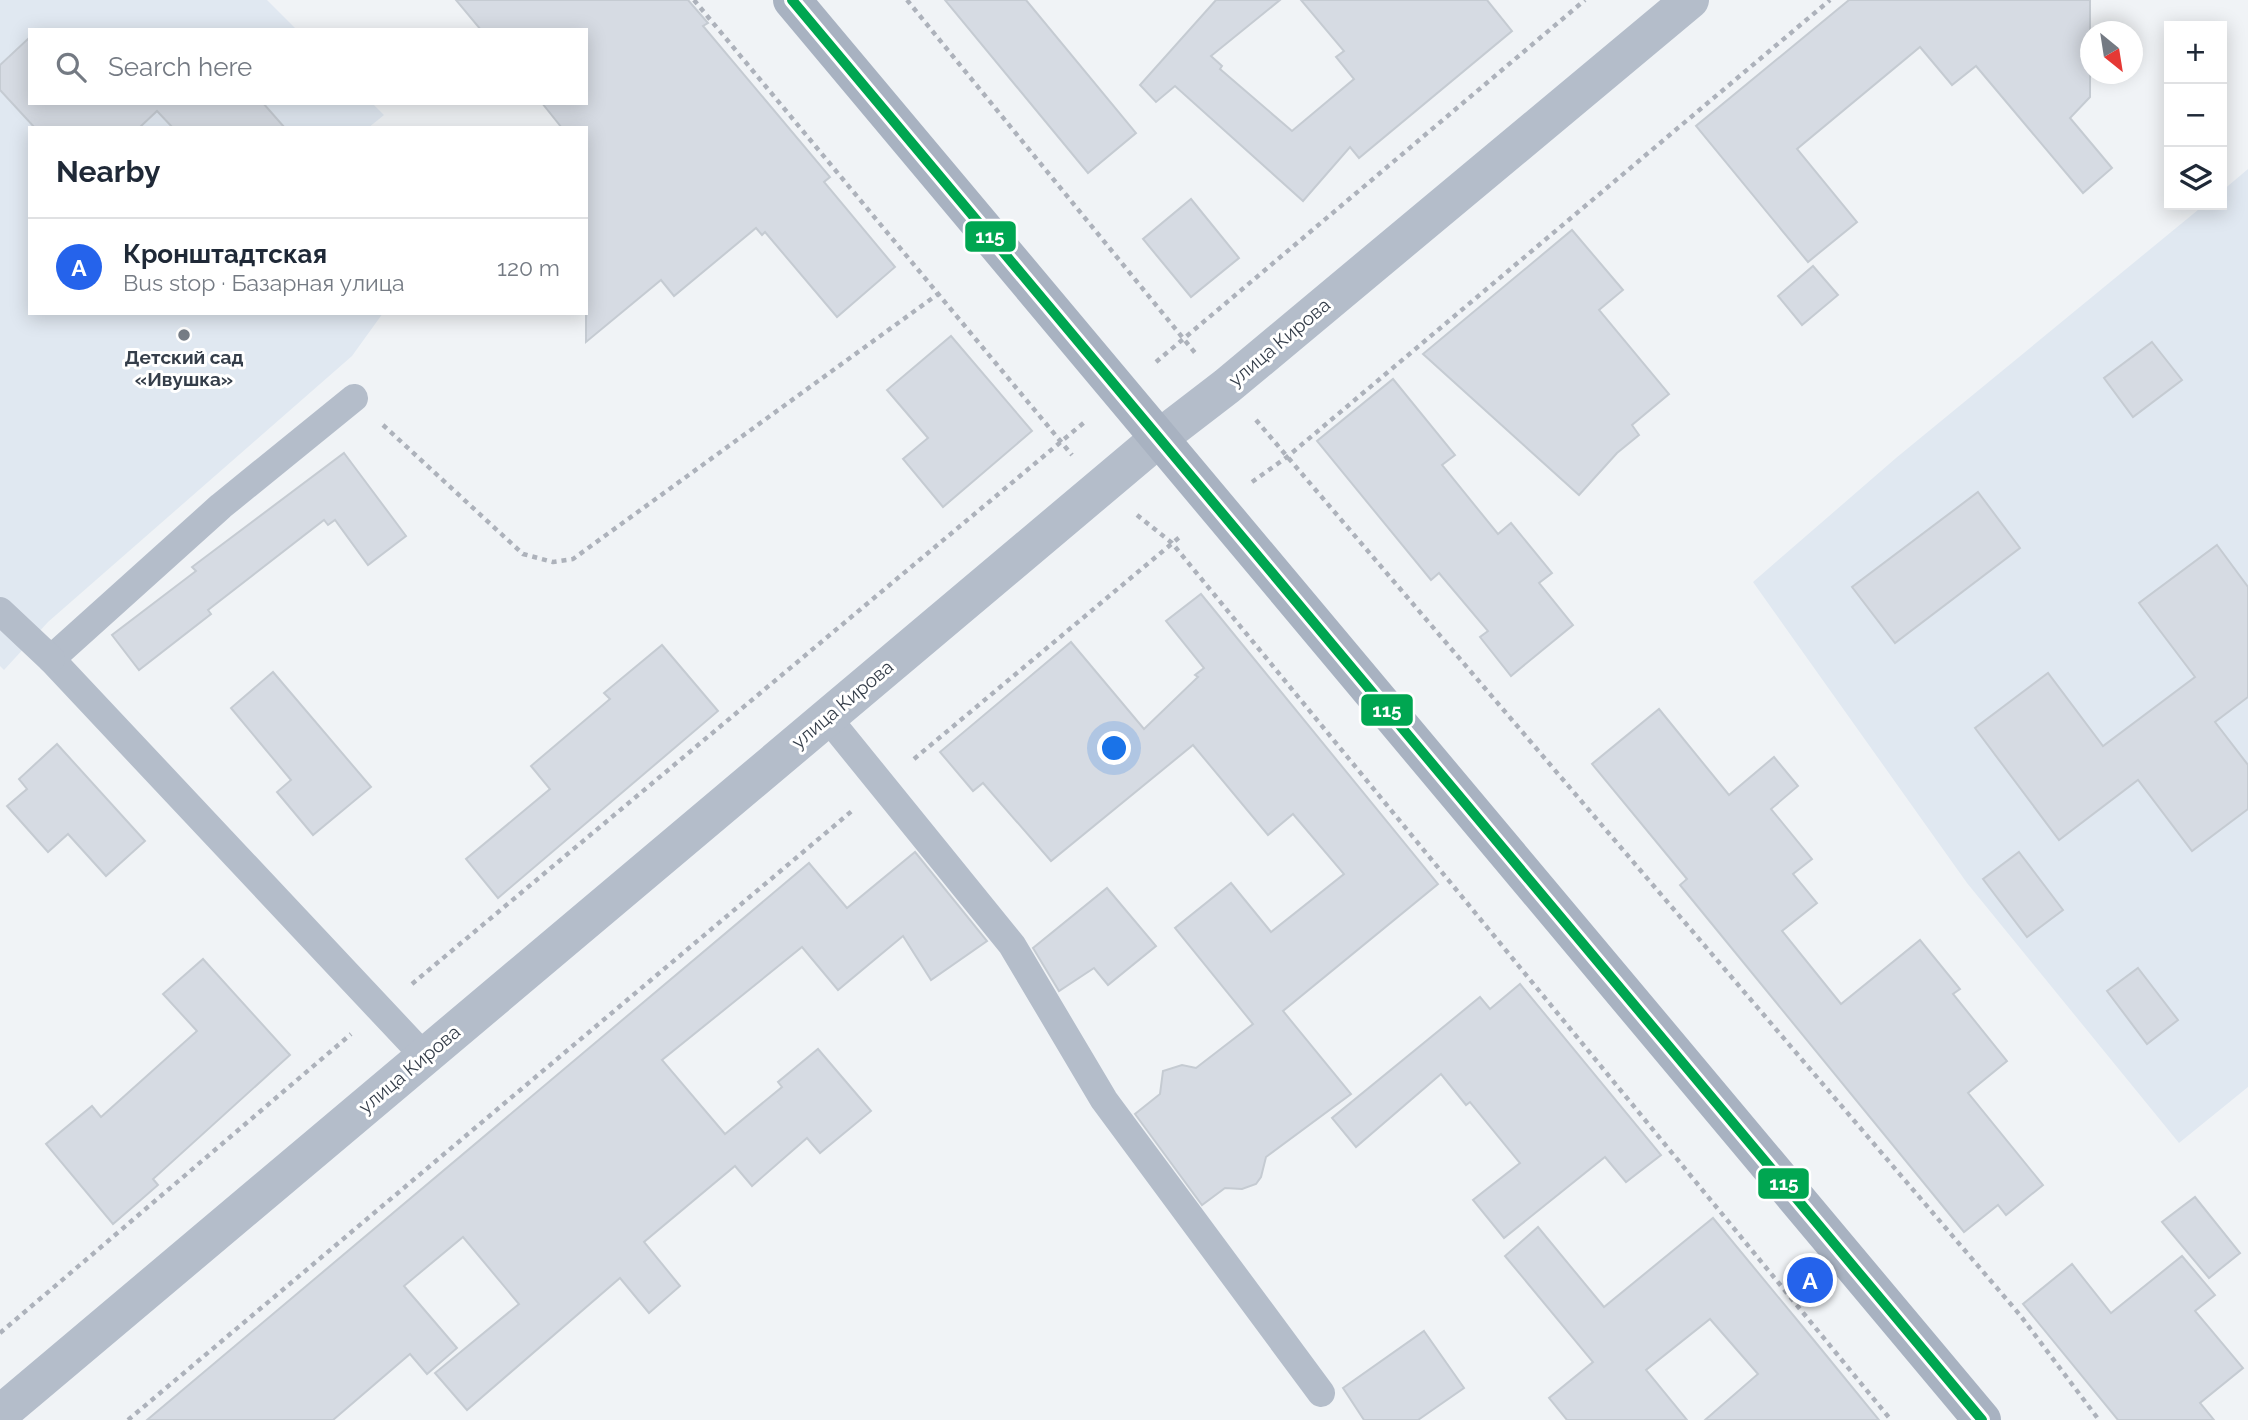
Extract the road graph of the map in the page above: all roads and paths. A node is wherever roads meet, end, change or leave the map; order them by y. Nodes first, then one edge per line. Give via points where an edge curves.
1 (694, 0) edge
2 (792, 0) edge
3 (907, 0) edge
4 (1585, 0) edge
5 (1690, 0) edge
6 (1830, 0) edge
7 (937, 294) junction
8 (1183, 340) junction
9 (1227, 386) junction
10 (1120, 393) junction
11 (354, 398) joint
12 (1158, 439) junction
13 (1060, 443) junction
14 (1287, 457) junction
15 (1102, 486) junction
16 (1216, 506) junction
17 (1172, 543) junction
18 (0, 611) edge
19 (51, 659) junction
20 (827, 717) junction
21 (883, 785) junction
22 (380, 1010) junction
23 (425, 1057) junction
24 (0, 1333) edge
25 (1321, 1393) dead end
26 (0, 1414) edge
27 (128, 1420) edge
28 (1891, 1420) edge
29 (1982, 1420) edge
30 (2099, 1420) edge

1 - 7 path
2 - 10 main road
3 - 8 path
4 - 8 path
5 - 9 street, улица Кирова
6 - 14 path
7 - 11 path via 573,559 553,562 523,554
7 - 13 path
8 - 9 path
8 - 10 path
9 - 12 street, улица Кирова
9 - 14 path
10 - 12 main road
10 - 13 path
11 - 19 lane via 221,506
12 - 15 street, улица Кирова
12 - 16 main road
13 - 15 path
13 - 22 path
14 - 16 path
14 - 30 path via 2020,1315
15 - 17 path
15 - 20 street, улица Кирова
16 - 17 path
16 - 29 main road
17 - 21 path
17 - 28 path
18 - 19 lane
19 - 22 lane
20 - 21 lane
20 - 23 street, улица Кирова
21 - 25 lane via 1012,945 1104,1100
21 - 27 path
22 - 23 lane
22 - 24 path
23 - 26 street, улица Кирова

